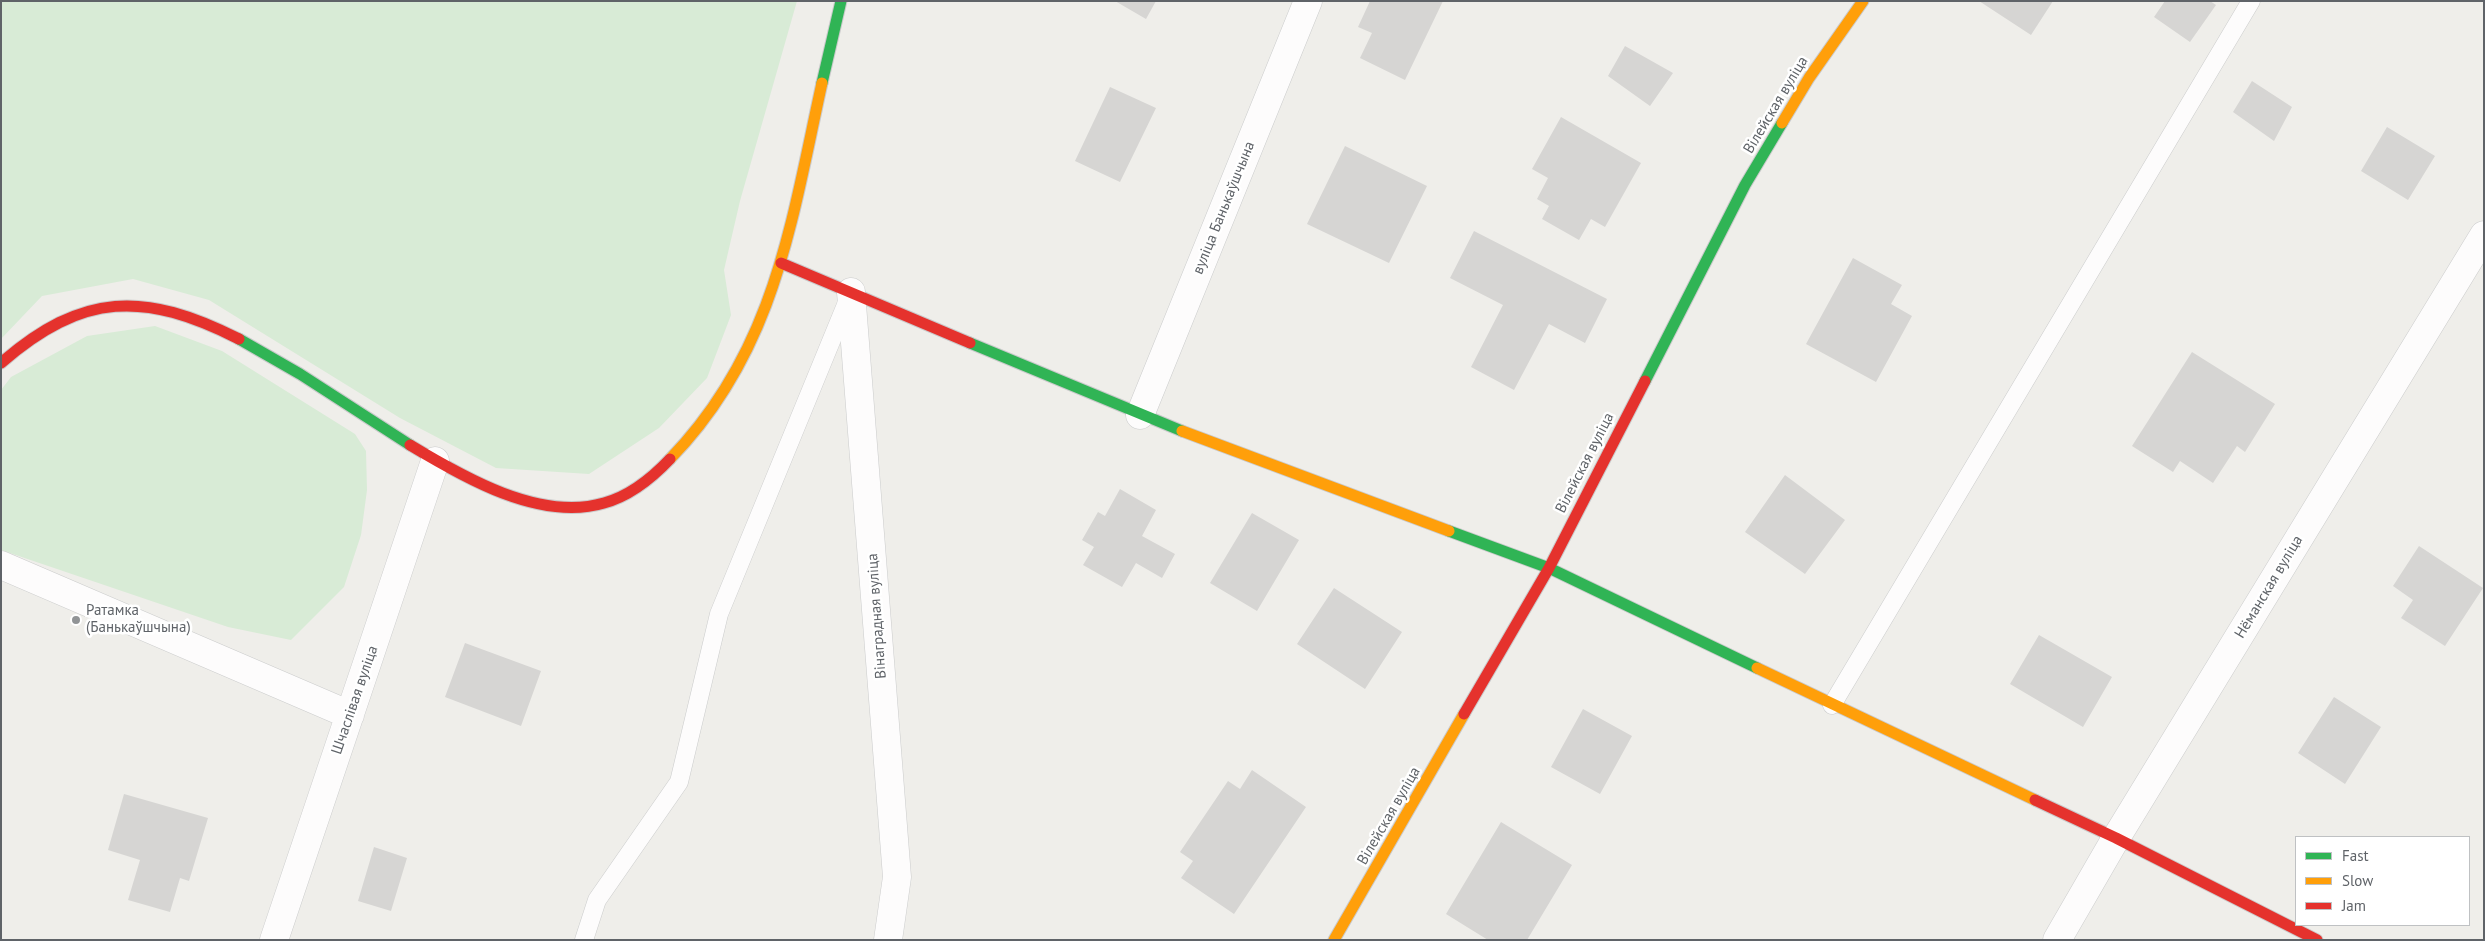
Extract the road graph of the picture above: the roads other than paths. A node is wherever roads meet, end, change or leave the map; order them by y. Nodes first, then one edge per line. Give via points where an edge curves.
1 (841, 1) edge
2 (1308, 1) edge
3 (1863, 1) edge
4 (2251, 1) edge
5 (2484, 235) edge
6 (782, 263) junction
7 (851, 292) junction
8 (1, 363) edge
9 (1140, 415) junction
10 (435, 461) junction
11 (1, 565) edge
12 (1548, 568) junction
13 (1832, 706) junction
14 (350, 715) junction
15 (2116, 838) junction
16 (274, 940) edge
17 (584, 940) edge
18 (888, 940) edge
19 (1334, 940) edge
20 (2057, 940) edge
21 (2317, 940) edge

1 - 6 street
2 - 9 street, вуліца Банькаўшчына
3 - 12 street, Вілейская вуліца via 1809,78 1745,185
4 - 13 lane
5 - 15 street, Нёманская вуліца
6 - 7 street
6 - 10 street via 763,318 740,364 709,414 679,451 642,484 609,502 573,507 542,505 493,491
7 - 9 street
7 - 17 lane via 719,614 678,782 597,900
7 - 18 street, Вінаградная вуліца via 897,877
8 - 10 street via 26,340 64,317 110,306 151,306 201,319 260,350
9 - 12 street
10 - 14 street, Шчаслівая вуліца
11 - 14 street
12 - 13 street
12 - 19 street, Вілейская вуліца
13 - 15 street
14 - 16 street, Шчаслівая вуліца
15 - 20 street, Нёманская вуліца
15 - 21 street

